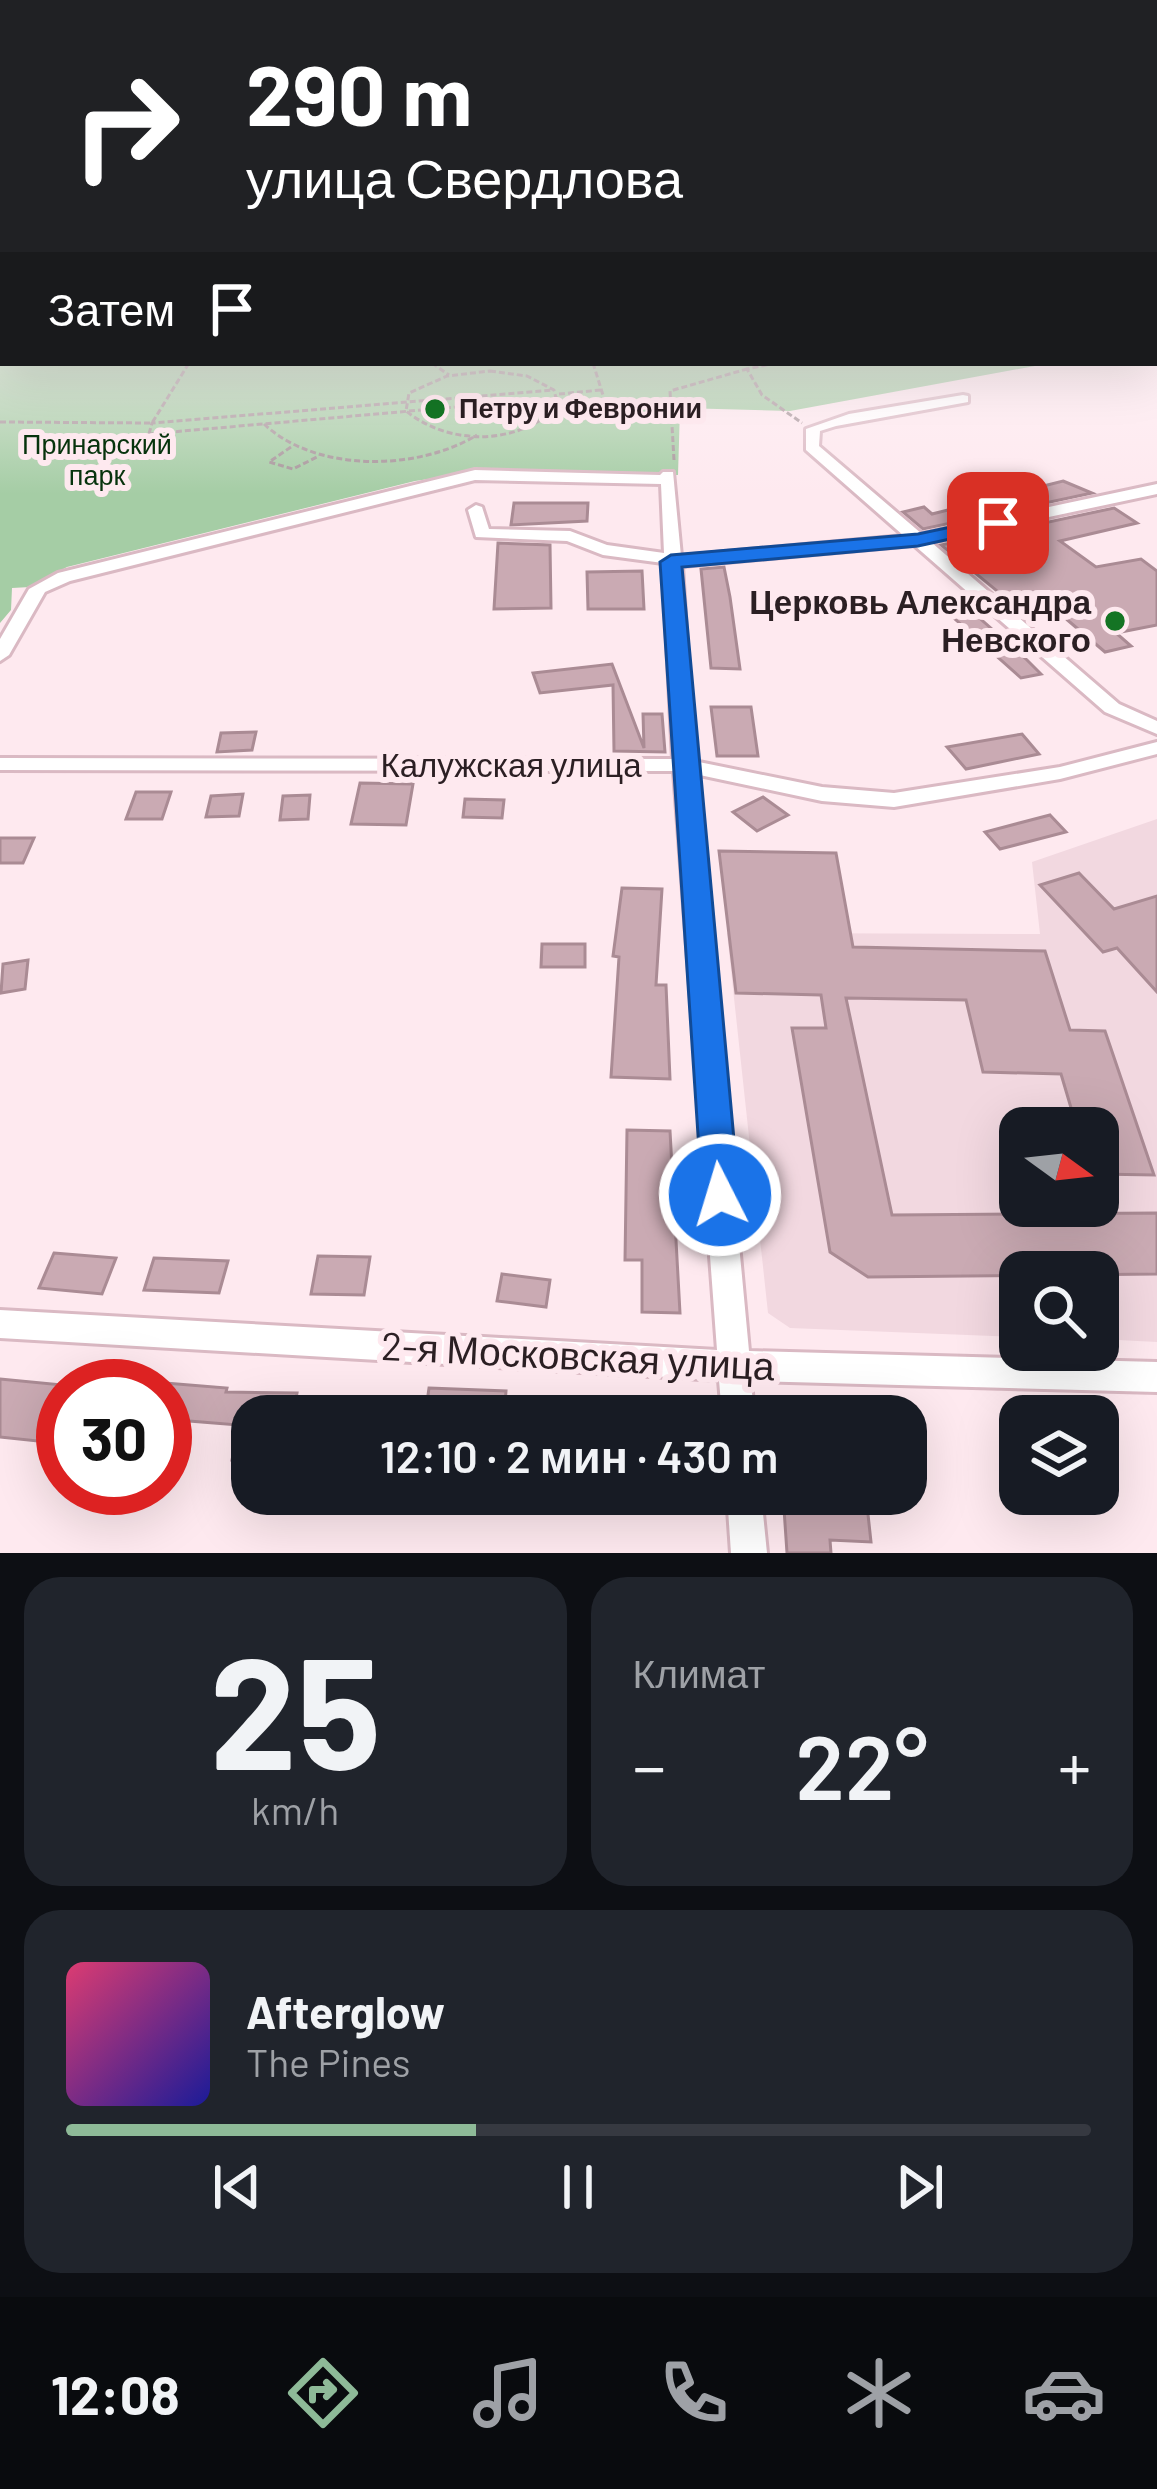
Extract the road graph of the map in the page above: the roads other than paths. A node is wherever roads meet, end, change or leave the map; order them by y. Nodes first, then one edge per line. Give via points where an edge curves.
1 (963, 399) dead end
2 (1157, 489) edge
3 (476, 510) dead end
4 (918, 540) junction
5 (671, 561) junction
6 (0, 656) edge
7 (1157, 728) edge
8 (1157, 748) edge
9 (0, 764) edge
10 (684, 765) junction
11 (0, 1324) edge
12 (734, 1366) junction
13 (1157, 1377) edge
14 (736, 1395) edge
15 (745, 1515) edge
16 (748, 1553) edge

1 - 4 street via 835,419 812,438
2 - 4 street
3 - 5 street via 482,534 570,536
4 - 5 street
4 - 7 street via 1112,708
5 - 6 street via 668,477 475,476 64,577 38,589
5 - 10 street
8 - 10 street, Калужская улица via 894,800 821,794
9 - 10 street, Калужская улица
10 - 12 street
11 - 12 street, 2-я Московская улица
12 - 13 street, 2-я Московская улица
12 - 14 street
15 - 16 street

